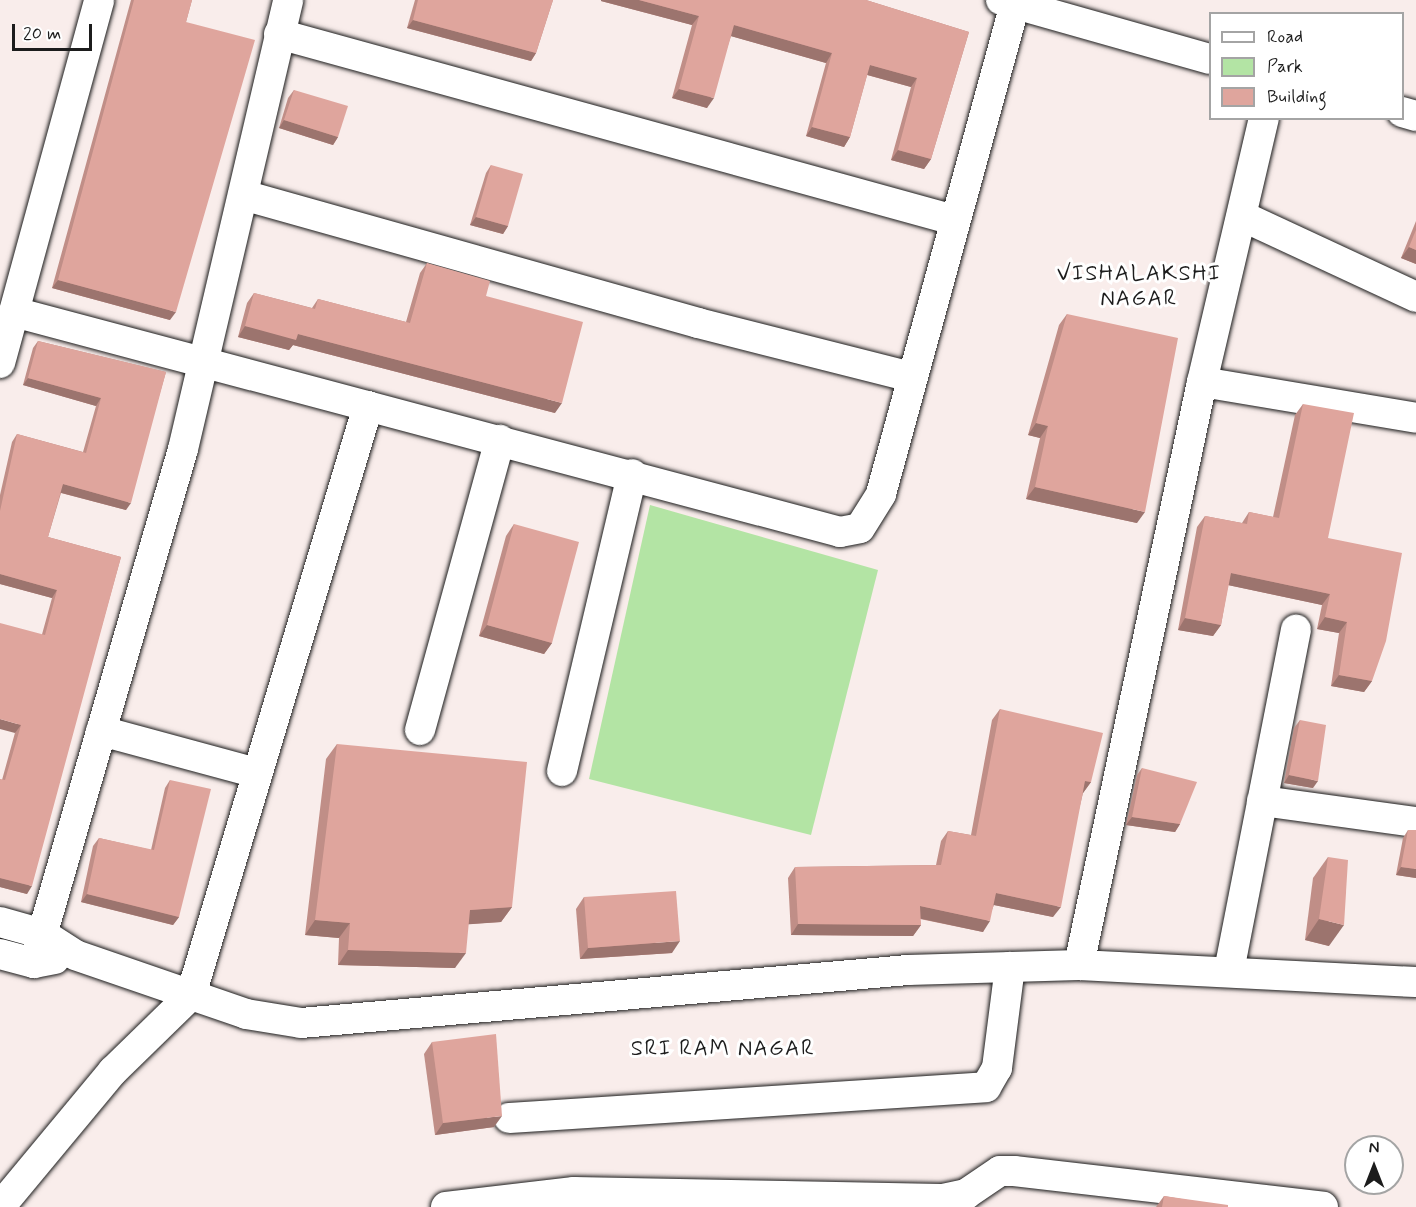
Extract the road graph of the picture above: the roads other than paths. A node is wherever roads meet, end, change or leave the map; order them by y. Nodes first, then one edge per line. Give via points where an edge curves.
1 (99, 0) edge
2 (288, 0) edge
3 (1008, 2) edge
4 (279, 33) junction
5 (1209, 58) edge
6 (1264, 120) edge
7 (243, 195) junction
8 (1244, 217) junction
9 (954, 220) junction
10 (1416, 297) edge
11 (14, 312) junction
12 (0, 363) edge
13 (203, 364) junction
14 (911, 377) junction
15 (1202, 382) junction
16 (368, 406) junction
17 (1416, 418) edge
18 (500, 440) junction
19 (632, 474) junction
20 (1296, 630) dead end
21 (420, 730) dead end
22 (101, 731) junction
23 (562, 771) dead end
24 (258, 773) junction
25 (1262, 801) junction
26 (1416, 822) edge
27 (0, 922) edge
28 (43, 934) junction
29 (0, 954) edge
30 (75, 955) junction
31 (34, 963) junction
32 (1079, 965) junction
33 (1010, 967) junction
34 (1229, 971) junction
35 (1416, 982) edge
36 (190, 995) junction
37 (509, 1118) dead end
38 (0, 1207) edge
39 (446, 1207) edge
40 (1323, 1207) edge

1 - 11 street
2 - 4 street
3 - 5 street
3 - 9 street
4 - 7 street
4 - 9 street
6 - 8 street
7 - 13 street
7 - 14 street
8 - 10 street
8 - 15 street
9 - 14 street
11 - 12 street
11 - 13 street
13 - 16 street
13 - 22 street
14 - 19 street via 881,494 860,528 840,532
15 - 17 street
15 - 32 street
16 - 18 street
16 - 24 street
18 - 19 street
18 - 21 street
19 - 23 street
20 - 25 street
22 - 24 street
22 - 28 street
24 - 36 street
25 - 26 street
25 - 34 street
27 - 28 street
28 - 30 street
28 - 31 street
29 - 31 street
30 - 31 street
30 - 36 street
32 - 33 street
32 - 34 street
33 - 36 street via 723,984 301,1023 246,1014
33 - 37 street via 997,1068 986,1087 964,1092
34 - 35 street
36 - 38 street via 113,1071
39 - 40 street via 574,1192 943,1198 966,1194 1000,1172 1014,1171

